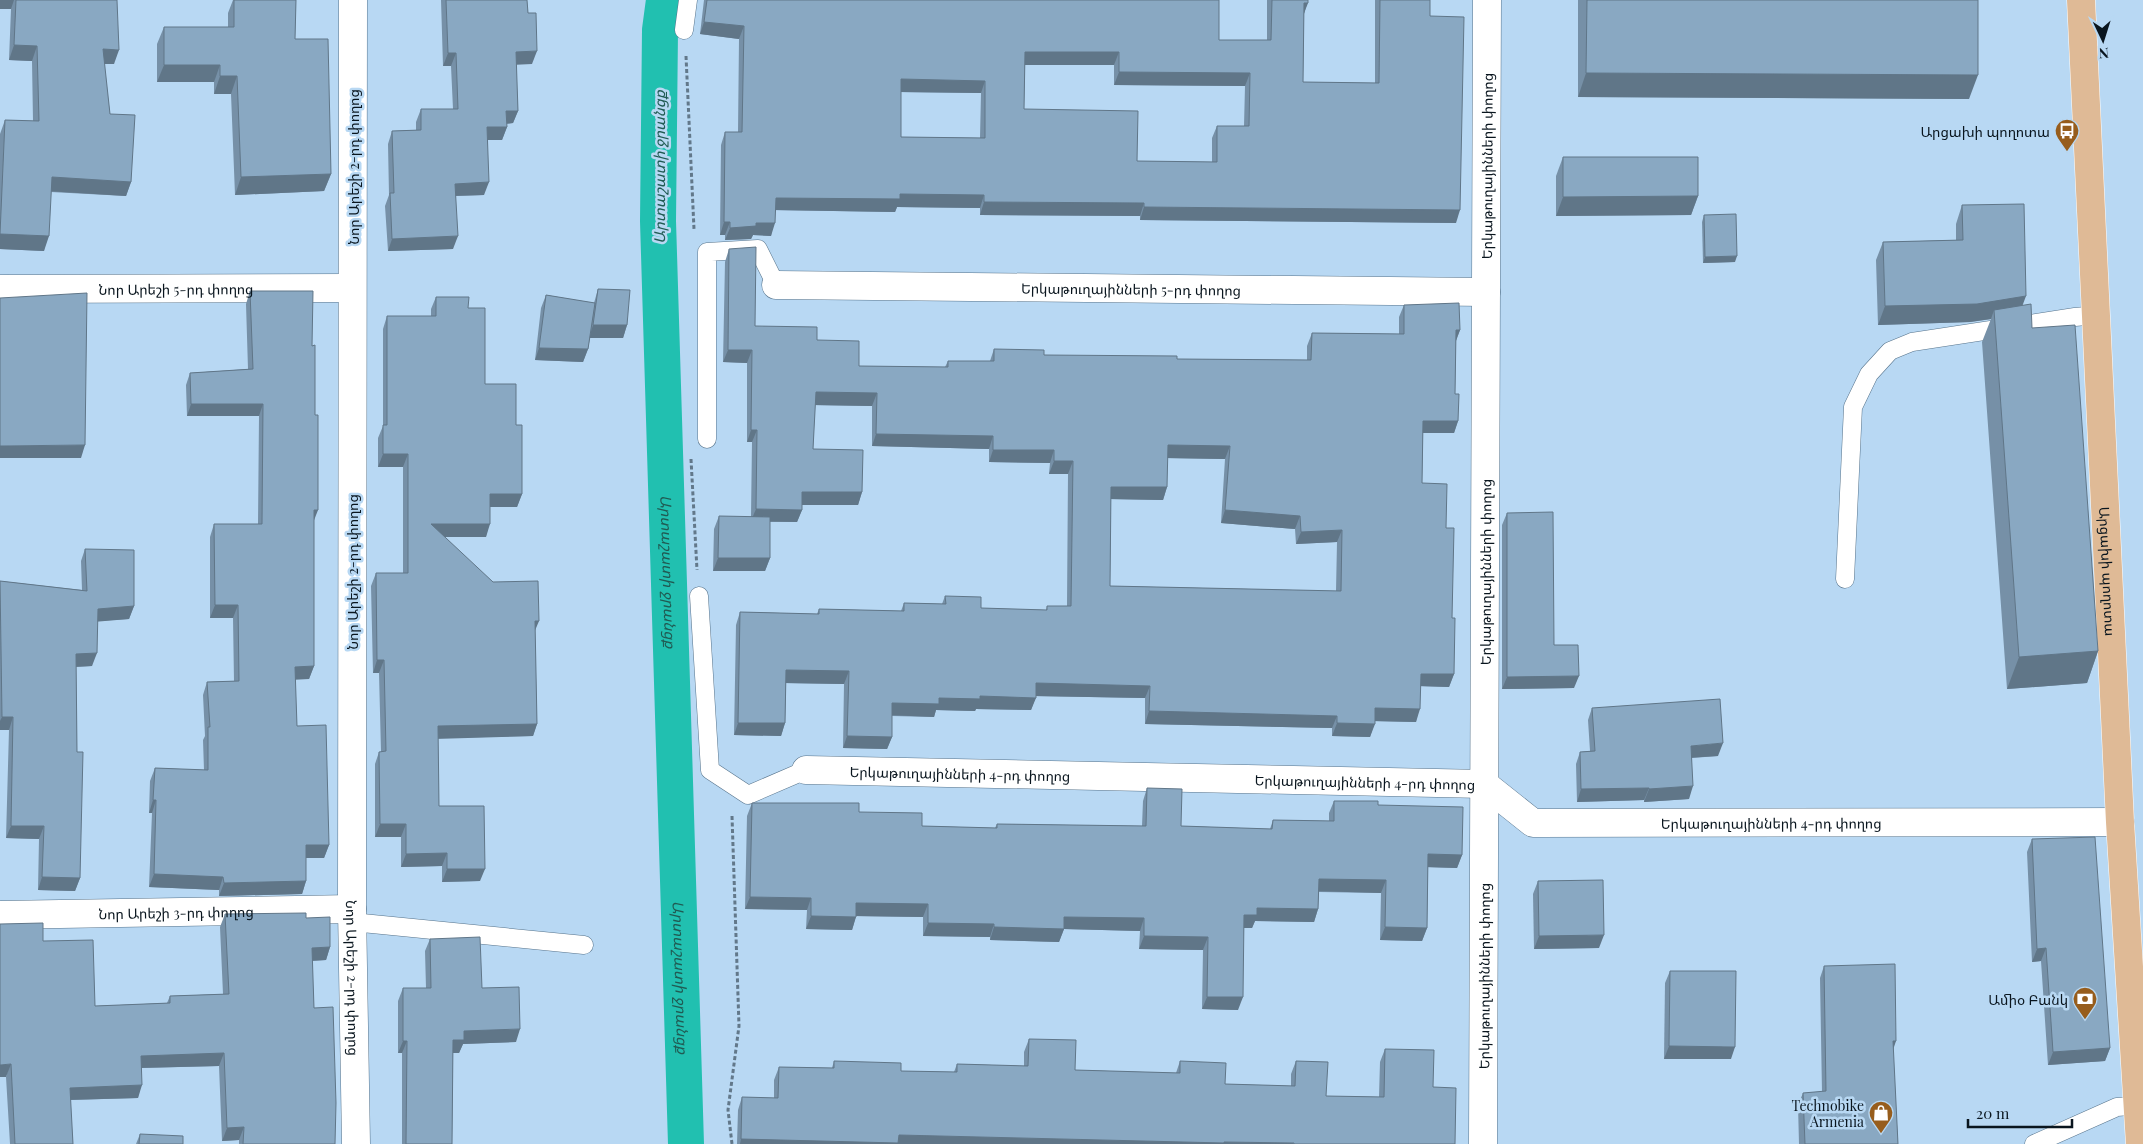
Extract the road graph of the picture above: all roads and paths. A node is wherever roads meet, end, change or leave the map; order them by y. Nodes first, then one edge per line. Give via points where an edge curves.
1 (353, 0) edge
2 (688, 0) edge
3 (1487, 0) edge
4 (2081, 0) edge
5 (684, 30) joint
6 (707, 252) junction
7 (776, 285) joint
8 (352, 288) junction
9 (0, 289) edge
10 (1486, 292) junction
11 (2097, 315) junction
12 (707, 439) joint
13 (1845, 579) dead end
14 (699, 596) joint
15 (806, 770) joint
16 (1484, 784) junction
17 (748, 795) junction
18 (2132, 822) edge
19 (0, 915) edge
20 (352, 915) junction
21 (584, 945) dead end
22 (2141, 1106) edge
23 (356, 1144) edge
24 (732, 1144) edge
25 (1483, 1144) edge
26 (2034, 1144) edge
27 (2140, 1144) edge

1 - 8 street, Նոր Արեշի 2-րդ փողոց
2 - 5 lane
3 - 10 street, Երկաթուղայինների փողոց
4 - 11 main road, Արցախի պողոտա
5 - 6 path via 694,240
6 - 7 lane via 758,249
6 - 12 lane
7 - 10 street, Երկաթուղայինների 5-րդ փողոց
8 - 9 street, Նոր Արեշի 5-րդ փողոց
8 - 20 street, Նոր Արեշի 2-րդ փողոց
10 - 16 street, Երկաթուղայինների փողոց
11 - 13 lane via 1912,342 1890,351 1869,374 1852,407
11 - 18 main road, Արցախի պողոտա
12 - 14 path via 690,461
14 - 17 lane via 710,770
15 - 16 street, Երկաթուղայինների 4-րդ փողոց
15 - 17 lane
16 - 18 street, Երկաթուղայինների 4-րդ փողոց via 1533,823
16 - 25 street, Երկաթուղայինների փողոց
17 - 24 path via 732,812 739,1026 728,1110
18 - 22 main road, Արցախի պողոտա
19 - 20 street, Նոր Արեշի 3-րդ փողոց
20 - 21 lane
20 - 23 street, Նոր Արեշի 2-րդ փողոց
22 - 26 lane via 2117,1107
22 - 27 main road, Արցախի պողոտա

